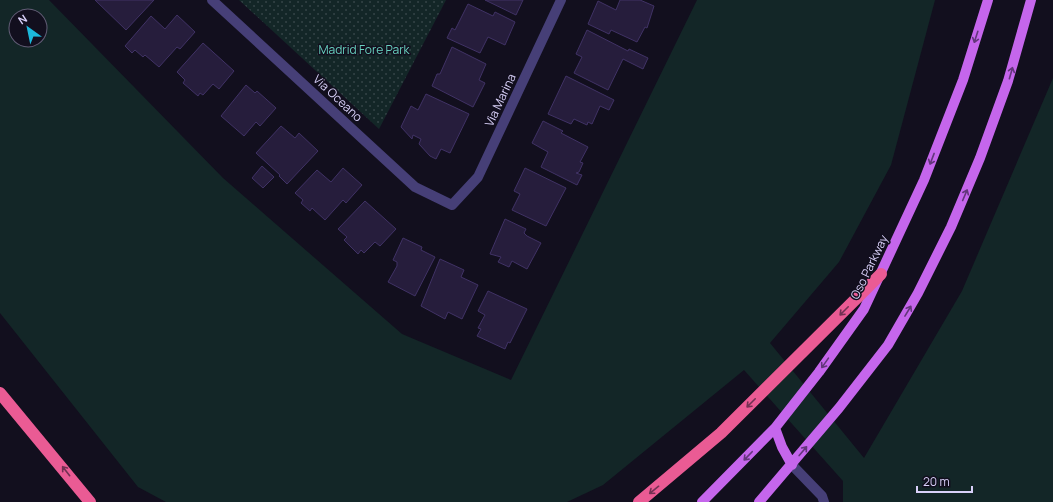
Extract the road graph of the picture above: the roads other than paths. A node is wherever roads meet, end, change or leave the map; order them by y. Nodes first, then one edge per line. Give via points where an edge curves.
1 (212, 0) edge
2 (561, 0) edge
3 (988, 0) edge
4 (1031, 0) edge
5 (452, 205) joint
6 (881, 274) junction
7 (0, 392) edge
8 (775, 428) junction
9 (792, 465) junction
10 (90, 502) edge
11 (639, 502) edge
12 (702, 502) edge
13 (759, 502) edge
14 (824, 502) edge

1 - 5 street, Via Oceano via 415,187
2 - 5 street, Via Marina via 478,177
3 -> 6 main road, Oso Parkway via 963,80 927,172
9 -> 4 main road via 888,345 918,293 951,227 980,158 1008,81
6 -> 8 main road, Oso Parkway via 864,309
6 -> 11 highway via 721,433
10 -> 7 highway
8 - 9 main road
8 -> 12 main road, Oso Parkway
9 - 13 main road
9 - 14 street via 822,496

